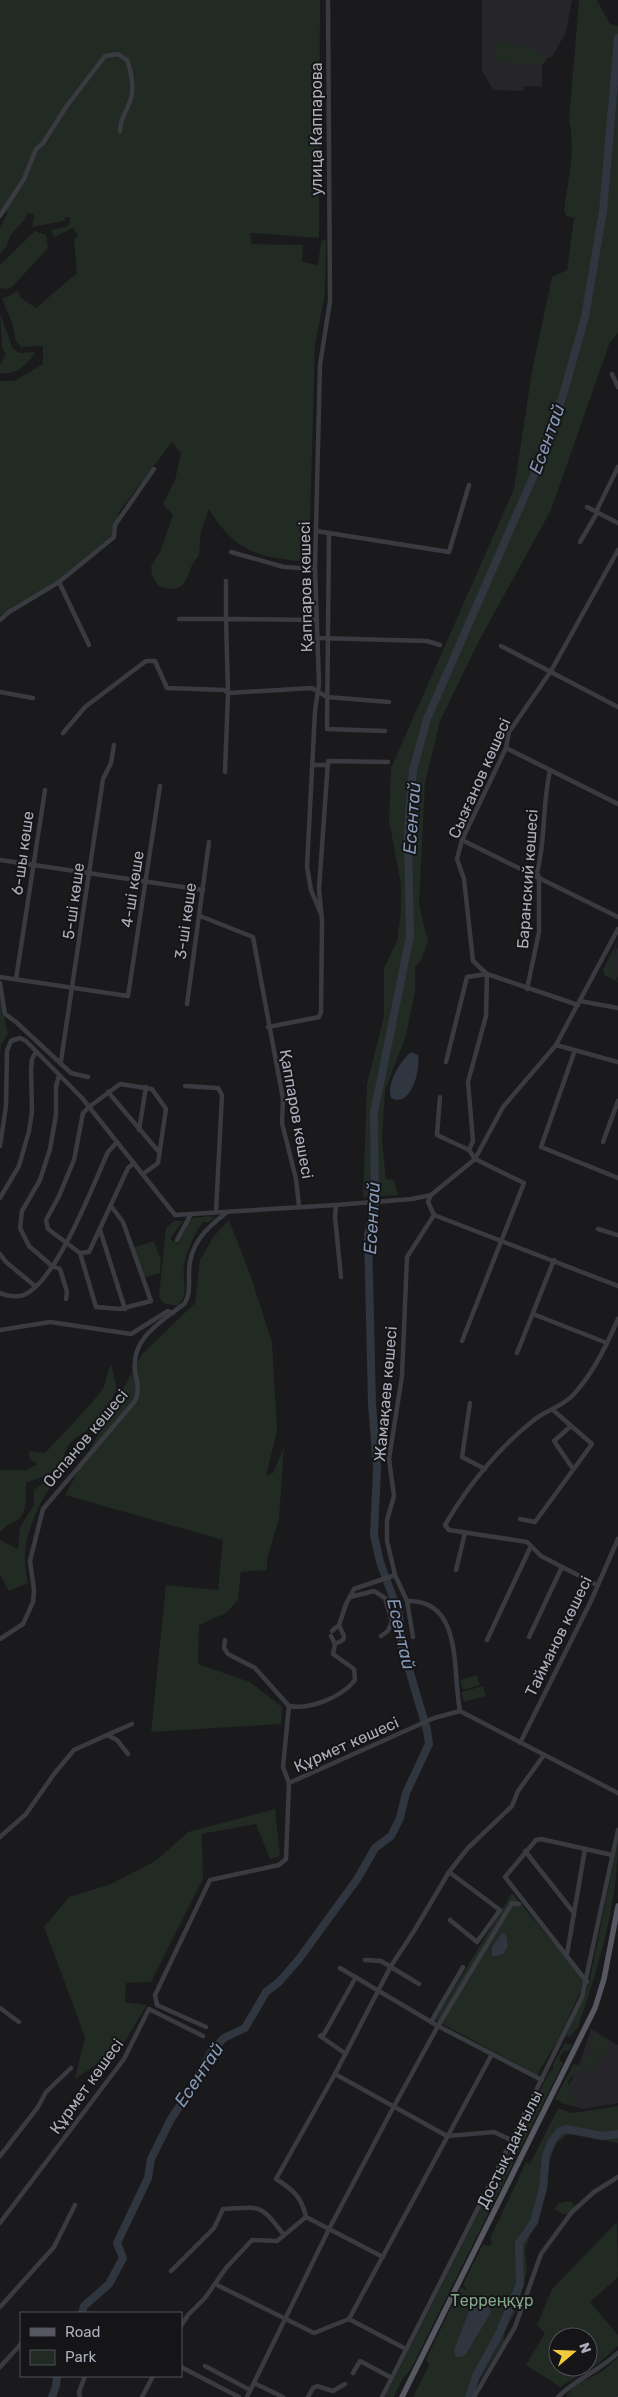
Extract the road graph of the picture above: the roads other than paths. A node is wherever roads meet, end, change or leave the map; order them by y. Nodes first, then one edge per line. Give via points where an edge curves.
1 (328, 0) edge
2 (120, 131) dead end
3 (0, 216) edge
4 (330, 257) joint
5 (612, 374) dead end
6 (618, 387) edge
7 (618, 466) edge
8 (154, 468) dead end
9 (469, 485) dead end
10 (587, 507) dead end
11 (596, 512) junction
12 (618, 523) edge
13 (316, 530) junction
14 (329, 533) junction
15 (580, 542) dead end
16 (618, 550) edge
17 (231, 552) dead end
18 (315, 569) junction
19 (226, 581) dead end
20 (58, 582) junction
21 (179, 619) dead end
22 (226, 619) junction
23 (0, 620) edge
24 (317, 620) junction
25 (317, 638) junction
26 (327, 638) junction
27 (89, 645) dead end
28 (440, 645) dead end
29 (501, 646) dead end
30 (551, 671) junction
31 (318, 691) junction
32 (0, 692) edge
33 (228, 693) junction
34 (33, 698) dead end
35 (327, 698) junction
36 (388, 702) dead end
37 (618, 707) edge
38 (385, 731) dead end
39 (63, 733) dead end
40 (114, 745) dead end
41 (506, 748) junction
42 (388, 762) dead end
43 (313, 765) junction
44 (327, 765) junction
45 (550, 771) junction
46 (225, 772) dead end
47 (160, 786) dead end
48 (44, 790) dead end
49 (618, 804) edge
50 (462, 840) junction
51 (209, 842) dead end
52 (308, 850) junction
53 (320, 851) junction
54 (0, 860) edge
55 (33, 865) junction
56 (90, 873) junction
57 (540, 877) junction
58 (146, 882) junction
59 (202, 890) junction
60 (321, 914) junction
61 (200, 916) junction
62 (618, 917) edge
63 (618, 929) edge
64 (487, 974) junction
65 (0, 977) edge
66 (16, 979) junction
67 (0, 983) edge
68 (73, 988) junction
69 (527, 989) junction
70 (579, 1003) junction
71 (187, 1004) dead end
72 (618, 1008) edge
73 (268, 1027) junction
74 (556, 1046) junction
75 (575, 1050) junction
76 (36, 1052) junction
77 (61, 1061) junction
78 (446, 1062) dead end
79 (618, 1062) edge
80 (59, 1076) junction
81 (88, 1077) dead end
82 (185, 1086) dead end
83 (146, 1087) junction
84 (108, 1092) junction
85 (440, 1097) dead end
86 (618, 1101) edge
87 (89, 1106) junction
88 (139, 1130) junction
89 (117, 1142) junction
90 (603, 1142) dead end
91 (0, 1146) edge
92 (469, 1151) junction
93 (159, 1152) junction
94 (475, 1159) junction
95 (134, 1163) junction
96 (143, 1174) junction
97 (618, 1178) edge
98 (430, 1195) junction
99 (0, 1198) edge
100 (111, 1206) junction
101 (299, 1206) junction
102 (336, 1206) junction
103 (216, 1212) junction
104 (227, 1212) junction
105 (191, 1214) junction
106 (434, 1215) junction
107 (598, 1229) dead end
108 (100, 1230) junction
109 (618, 1236) edge
110 (177, 1240) dead end
111 (501, 1241) junction
112 (66, 1243) junction
113 (89, 1252) junction
114 (80, 1253) junction
115 (0, 1254) edge
116 (554, 1260) junction
117 (84, 1264) junction
118 (52, 1266) junction
119 (341, 1277) dead end
120 (35, 1286) junction
121 (618, 1286) edge
122 (0, 1292) edge
123 (66, 1299) dead end
124 (125, 1309) junction
125 (173, 1313) junction
126 (533, 1314) junction
127 (618, 1319) edge
128 (0, 1330) edge
129 (462, 1341) dead end
130 (608, 1343) junction
131 (518, 1353) dead end
132 (470, 1403) dead end
133 (554, 1410) junction
134 (571, 1426) junction
135 (485, 1469) junction
136 (573, 1469) junction
137 (520, 1519) dead end
138 (465, 1533) junction
139 (618, 1539) edge
140 (532, 1546) junction
141 (562, 1567) junction
142 (456, 1570) dead end
143 (394, 1574) junction
144 (597, 1586) junction
145 (350, 1597) junction
146 (407, 1601) junction
147 (340, 1625) junction
148 (332, 1631) dead end
149 (331, 1636) dead end
150 (381, 1636) dead end
151 (413, 1637) dead end
152 (529, 1637) dead end
153 (0, 1639) edge
154 (225, 1640) dead end
155 (487, 1640) dead end
156 (335, 1644) junction
157 (289, 1706) junction
158 (460, 1711) junction
159 (132, 1724) dead end
160 (107, 1735) junction
161 (520, 1743) junction
162 (128, 1754) dead end
163 (544, 1755) junction
164 (289, 1783) junction
165 (618, 1793) edge
166 (618, 1830) edge
167 (0, 1837) edge
168 (585, 1849) junction
169 (525, 1851) junction
170 (612, 1855) junction
171 (449, 1872) junction
172 (519, 1904) dead end
173 (618, 1906) edge
174 (574, 1913) junction
175 (450, 1920) dead end
176 (615, 1935) edge
177 (566, 1954) junction
178 (365, 1960) dead end
179 (391, 1966) junction
180 (463, 1966) dead end
181 (340, 1968) dead end
182 (356, 1976) junction
183 (587, 1982) junction
184 (419, 1984) dead end
185 (378, 1989) junction
186 (0, 2008) edge
187 (19, 2022) dead end
188 (431, 2022) junction
189 (438, 2026) junction
190 (206, 2027) dead end
191 (204, 2036) dead end
192 (346, 2054) junction
193 (492, 2054) junction
194 (71, 2068) dead end
195 (335, 2074) junction
196 (542, 2080) junction
197 (393, 2108) junction
198 (447, 2136) junction
199 (511, 2140) junction
200 (0, 2156) edge
201 (618, 2177) edge
202 (75, 2205) dead end
203 (306, 2217) junction
204 (0, 2223) edge
205 (329, 2229) junction
206 (284, 2235) junction
207 (383, 2257) junction
208 (171, 2271) dead end
209 (215, 2284) junction
210 (0, 2307) edge
211 (285, 2318) junction
212 (349, 2319) junction
213 (182, 2324) edge
214 (20, 2345) edge
215 (406, 2349) junction
216 (618, 2353) edge
217 (0, 2356) edge
218 (5, 2361) junction
219 (205, 2366) dead end
220 (0, 2367) edge
221 (182, 2368) edge
222 (353, 2373) dead end
223 (85, 2377) edge
224 (152, 2377) edge
225 (392, 2378) junction
226 (254, 2383) junction
227 (345, 2384) dead end
228 (250, 2390) junction
229 (80, 2397) edge
230 (142, 2397) edge
231 (239, 2397) edge
232 (247, 2397) edge
233 (283, 2397) edge
234 (308, 2397) edge
235 (382, 2397) edge
236 (402, 2397) edge
237 (474, 2397) edge
238 (558, 2397) edge

1 - 4 street, улица Каппарова
2 - 3 street via 120,121 133,92 127,60 118,54 105,56 66,107 36,149 24,179
4 - 13 street, Қаппаров көшесі via 328,317 320,364
5 - 6 street
7 - 11 street
8 - 20 street via 114,525 114,537
9 - 14 street via 449,552
10 - 11 street
11 - 12 street
11 - 15 street
13 - 14 street
13 - 18 street, Қаппаров көшесі
14 - 26 street, Қаппаров көшесі
16 - 30 street, Сызғанов көшесі
17 - 18 street via 284,567
18 - 24 street, Қаппаров көшесі
19 - 22 street
20 - 23 street
20 - 27 street
21 - 22 street
22 - 24 street
22 - 33 street
24 - 25 street, Қаппаров көшесі
25 - 26 street
25 - 31 street, Қаппаров көшесі
26 - 28 street via 427,641
26 - 35 street, Қаппаров көшесі
29 - 30 street
30 - 37 street
30 - 41 street, Сызғанов көшесі via 509,732
31 - 33 street via 312,688
31 - 35 street
31 - 43 street, Қаппаров көшесі
32 - 34 street
33 - 39 street via 224,690 167,688 155,661 146,661 85,707
33 - 46 street
35 - 36 street
35 - 38 street via 327,729
40 - 56 street, 5-ші көше via 111,763 103,779
41 - 45 street
41 - 50 street, Сызғанов көшесі
42 - 44 street via 330,759
43 - 44 street
43 - 52 street, Қаппаров көшесі
44 - 53 street
45 - 49 street
45 - 57 street, Баранский көшесі via 545,792 543,851 536,873
47 - 58 street, 4-ші көше
48 - 55 street, 6-шы көше
50 - 57 street
50 - 64 street, Сызғанов көшесі via 457,861 464,878 471,958
51 - 59 street, 3-ші көше
52 - 53 street
52 - 60 street, Қаппаров көшесі via 308,879
53 - 60 street, Қаппаров көшесі
54 - 55 street
55 - 56 street
55 - 66 street, 6-шы көше
56 - 58 street
56 - 68 street, 5-ші көше
57 - 62 street
57 - 69 street, Баранский көшесі via 539,932
58 - 59 street
58 - 68 street, 4-ші көше via 128,996
59 - 61 street, 3-ші көше
60 - 73 street, Қаппаров көшесі via 320,1017
61 - 71 street, 3-ші көше via 194,938
61 - 73 street, Қаппаров көшесі via 253,937
63 - 70 street
64 - 69 street
64 - 78 street via 467,977
64 - 92 street via 486,1016 468,1082 473,1141
65 - 66 street
66 - 68 street
67 - 77 street via 4,1014
68 - 77 street, 5-ші көше
69 - 70 street
70 - 72 street
70 - 74 street
73 - 101 street, Қаппаров көшесі via 283,1099 282,1123
74 - 75 street
74 - 94 street via 502,1107
75 - 79 street
75 - 97 street via 541,1147
76 - 80 street
76 - 91 street via 20,1038 7,1050 6,1106
76 - 99 street via 31,1069 29,1132 19,1166
77 - 81 street via 71,1073
80 - 87 street
80 - 118 street via 56,1115 46,1167 20,1220 25,1242
82 - 103 street via 218,1088 222,1095
83 - 84 street via 120,1084
83 - 88 street
83 - 93 street via 152,1089 166,1109
84 - 87 street
84 - 88 street
85 - 92 street via 437,1135
86 - 90 street
87 - 89 street
87 - 112 street via 82,1117 68,1178 46,1220 48,1229
88 - 93 street
89 - 95 street
89 - 112 street via 108,1152
92 - 94 street
93 - 96 street via 158,1163
94 - 98 street
94 - 111 street via 524,1183
95 - 96 street
95 - 100 street via 128,1168
96 - 105 street via 175,1215
98 - 102 street
98 - 106 street via 428,1202
100 - 108 street
100 - 124 street via 123,1222 151,1301
101 - 102 street
101 - 104 street
102 - 119 street
103 - 104 street
103 - 105 street
104 - 125 street, Оспанов көшесі via 206,1228 195,1244 189,1262 189,1296 185,1304
105 - 110 street
106 - 111 street
106 - 143 street, Жамақаев көшесі via 407,1257 402,1376 389,1458 394,1496 386,1531
107 - 109 street
108 - 113 street
108 - 124 street
111 - 116 street
111 - 129 street
112 - 114 street
112 - 118 street
113 - 114 street
113 - 117 street
114 - 117 street
115 - 120 street
116 - 121 street
116 - 126 street
117 - 124 street via 96,1307
118 - 120 street
118 - 123 street via 60,1269
120 - 122 street via 22,1295
125 - 128 street via 168,1311 131,1334 50,1322
125 - 153 street, Оспанов көшесі via 145,1334 138,1346 134,1360 139,1394 135,1401 43,1509 30,1561 33,1602 22,1624
126 - 130 street
126 - 131 street
127 - 130 street
130 - 133 street via 573,1395
132 - 135 street via 462,1457
133 - 134 street
133 - 135 street via 536,1418
134 - 136 street via 554,1441
134 - 136 street via 592,1444
135 - 138 street via 445,1525 449,1530
136 - 137 street via 535,1522
138 - 140 street via 527,1542
138 - 142 street
139 - 144 street, Тайманов көшесі
140 - 141 street via 540,1556
140 - 155 street
141 - 144 street
141 - 152 street
143 - 145 street via 354,1589
143 - 146 street, Жамақаев көшесі
144 - 161 street, Тайманов көшесі
145 - 147 street
145 - 150 street via 374,1591 385,1598 392,1621 388,1631
146 - 151 street, Жамақаев көшесі
146 - 158 street via 434,1606 448,1624
147 - 148 street
147 - 156 street via 344,1636
149 - 156 street
154 - 157 street via 224,1648 228,1654 255,1668
156 - 157 street via 334,1654 354,1669 355,1680 344,1690 313,1705
157 - 164 street via 283,1767
158 - 161 street
158 - 164 street, Құрмет көшесі via 430,1720
159 - 160 street
160 - 162 street via 117,1740
160 - 167 street via 74,1750 26,1814
161 - 163 street
163 - 165 street
163 - 171 street via 518,1791 512,1806 468,1848
164 - 190 street, Құрмет көшесі via 286,1859 279,1865 210,1880 155,1995 157,2005
166 - 170 street
168 - 169 street via 541,1839 531,1842
168 - 170 street
168 - 174 street
169 - 174 street
169 - 177 street via 506,1878
170 - 183 street
171 - 175 street via 500,1910 478,1942
171 - 179 street
172 - 189 street via 512,1903
173 - 176 main road, Достық даңғылы
174 - 177 street
176 - 236 main road, Достық даңғылы via 595,2008
177 - 183 street
178 - 179 street via 381,1961
179 - 184 street
179 - 185 street
180 - 188 street
181 - 182 street
182 - 185 street
182 - 192 street via 320,2036
183 - 196 street
185 - 188 street
185 - 192 street
186 - 187 street
188 - 189 street
189 - 193 street
189 - 197 street
191 - 204 street, Құрмет көшесі via 149,2009 124,2059
192 - 195 street
193 - 196 street
193 - 198 street
194 - 200 street via 46,2092
195 - 197 street
195 - 203 street via 276,2179 295,2192 304,2206
196 - 199 street
197 - 198 street
197 - 205 street
198 - 199 street via 494,2132
198 - 207 street
199 - 215 street
201 - 237 street via 594,2192 572,2212 540,2254 515,2327
202 - 210 street via 54,2247
203 - 205 street
203 - 206 street
205 - 207 street
205 - 211 street
206 - 208 street via 263,2210 256,2207 223,2209 214,2228
206 - 209 street via 277,2241 252,2240
207 - 212 street
209 - 211 street
209 - 213 street
211 - 212 street via 314,2334
211 - 226 street
212 - 215 street
214 - 218 street
215 - 225 street
216 - 238 street via 602,2368 570,2384
217 - 218 street
218 - 220 street
219 - 228 street
221 - 231 street
222 - 225 street via 360,2361
223 - 229 street
224 - 230 street
225 - 235 street
226 - 228 street
226 - 233 street
227 - 234 street via 333,2391 317,2386
228 - 232 street

